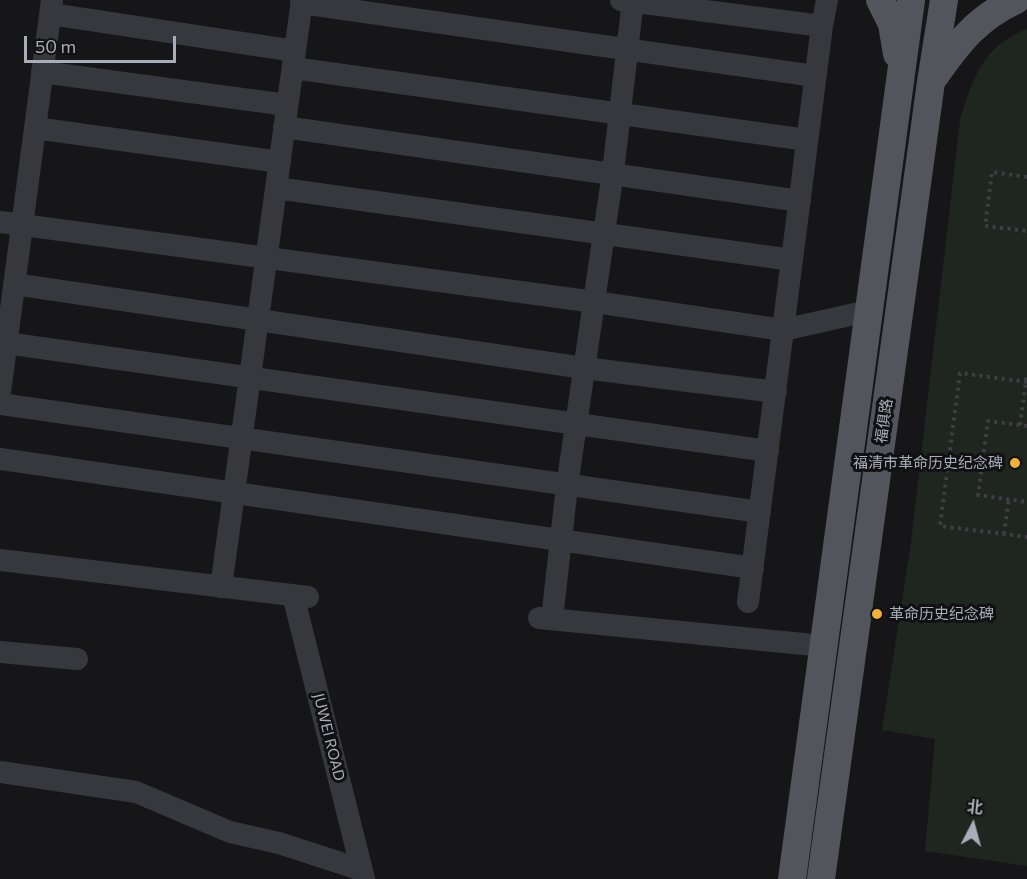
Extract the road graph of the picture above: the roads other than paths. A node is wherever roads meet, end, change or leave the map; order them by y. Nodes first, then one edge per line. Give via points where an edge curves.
1 (826, 0) edge
2 (880, 0) edge
3 (910, 0) edge
4 (944, 0) edge
5 (1016, 0) edge
6 (629, 1) edge
7 (302, 2) edge
8 (51, 7) edge
9 (822, 26) junction
10 (627, 51) junction
11 (294, 59) junction
12 (42, 72) junction
13 (815, 76) junction
14 (901, 76) junction
15 (931, 82) junction
16 (287, 105) junction
17 (620, 115) junction
18 (284, 127) junction
19 (34, 128) junction
20 (807, 140) junction
21 (280, 162) junction
22 (613, 172) junction
23 (276, 188) junction
24 (800, 201) junction
25 (11, 223) edge
26 (605, 233) junction
27 (266, 257) junction
28 (792, 260) junction
29 (14, 284) junction
30 (595, 302) junction
31 (868, 311) junction
32 (258, 320) junction
33 (783, 330) junction
34 (6, 343) junction
35 (584, 368) junction
36 (250, 378) junction
37 (0, 392) edge
38 (776, 392) junction
39 (0, 404) edge
40 (576, 423) junction
41 (242, 437) junction
42 (768, 451) junction
43 (0, 459) edge
44 (567, 486) junction
45 (235, 491) junction
46 (760, 512) junction
47 (561, 542) junction
48 (0, 560) edge
49 (753, 568) junction
50 (221, 588) junction
51 (748, 602) dead end
52 (824, 646) junction
53 (0, 652) edge
54 (77, 659) dead end
55 (0, 772) edge
56 (363, 875) edge
57 (792, 879) edge
58 (821, 879) edge

1 - 9 street
2 - 14 main road via 892,24
3 - 14 main road, 福俱路
4 - 15 main road, 福俱路
5 - 15 main road via 981,20 958,43
6 - 9 street
6 - 10 street
7 - 10 street
7 - 11 street
8 - 11 street
8 - 12 street
9 - 13 street
10 - 13 street
10 - 17 street
11 - 16 street
11 - 17 street
12 - 16 street
12 - 19 street
13 - 20 street
14 - 31 main road, 福俱路
15 - 58 main road, 福俱路
16 - 18 street
17 - 20 street
17 - 22 street
18 - 21 street
18 - 22 street
19 - 21 street
19 - 25 street
20 - 24 street
21 - 23 street
22 - 24 street
22 - 26 street
23 - 26 street
23 - 27 street
24 - 28 street
25 - 27 street
25 - 29 street
26 - 28 street
26 - 30 street
27 - 30 street
27 - 32 street
28 - 33 street
29 - 32 street
29 - 34 street
30 - 33 street
30 - 35 street
31 - 33 street
31 - 52 main road, 福俱路
32 - 35 street
32 - 36 street
33 - 38 street
34 - 36 street
34 - 37 street
35 - 38 street
35 - 40 street
36 - 40 street
36 - 41 street
38 - 42 street
39 - 41 street
40 - 42 street
40 - 44 street
41 - 44 street
41 - 45 street
42 - 46 street
43 - 45 street
44 - 46 street
44 - 47 street
45 - 47 street
45 - 50 street
46 - 49 street
47 - 49 street
47 - 52 street via 545,619
48 - 50 street
49 - 51 street
50 - 56 street, JUWEI ROAD via 301,596
52 - 57 main road, 福俱路
53 - 54 street
55 - 56 street via 136,792 230,832 279,843

